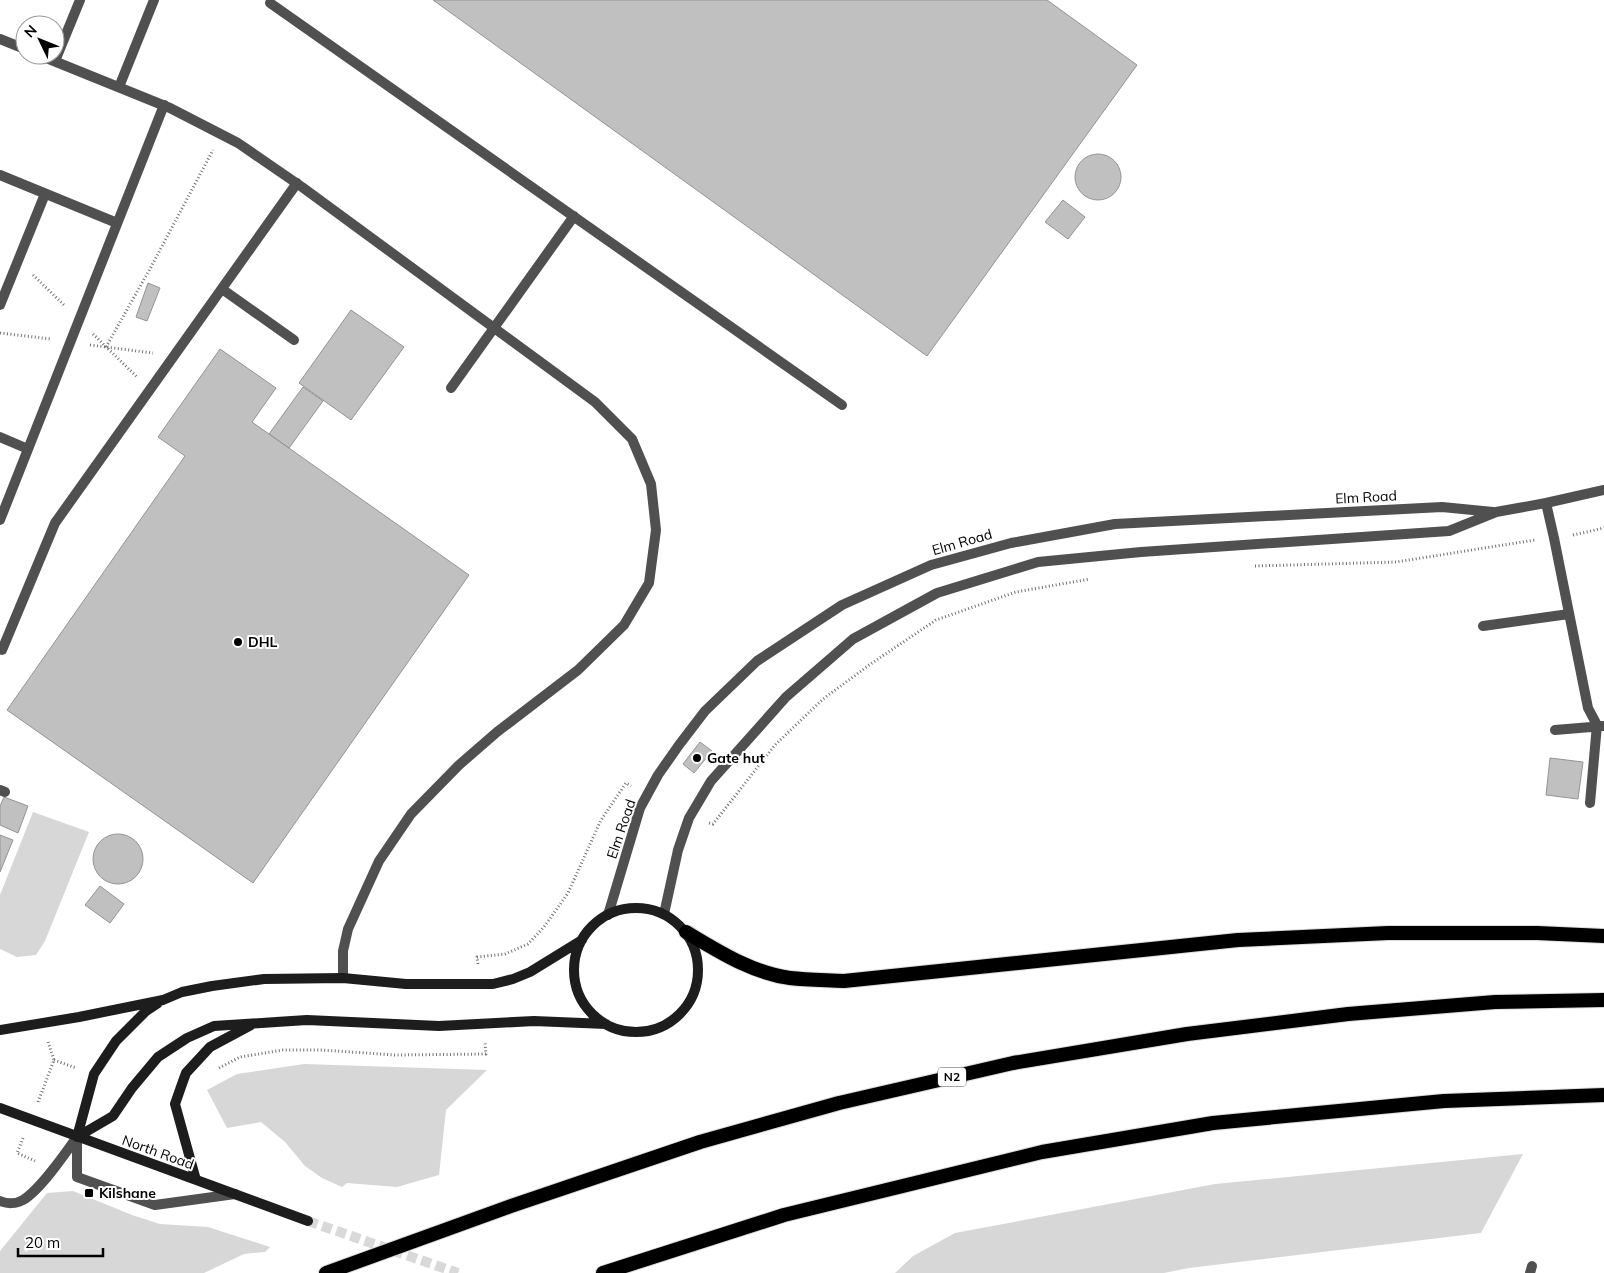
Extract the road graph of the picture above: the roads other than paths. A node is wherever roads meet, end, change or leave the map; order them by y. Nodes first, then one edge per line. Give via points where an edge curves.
1 (80, 0) edge
2 (154, 0) edge
3 (270, 2) dead end
4 (65, 37) edge
5 (0, 39) edge
6 (15, 45) edge
7 (65, 65) edge
8 (120, 87) junction
9 (164, 105) junction
10 (0, 175) edge
11 (297, 184) junction
12 (45, 194) junction
13 (574, 216) junction
14 (117, 223) junction
15 (222, 289) junction
16 (0, 305) edge
17 (494, 328) junction
18 (294, 340) dead end
19 (451, 388) dead end
20 (842, 405) dead end
21 (0, 437) edge
22 (28, 449) junction
23 (1604, 490) edge
24 (1546, 503) junction
25 (1496, 512) junction
26 (0, 520) edge
27 (1570, 614) junction
28 (1483, 626) dead end
29 (2, 650) dead end
30 (1601, 725) edge
31 (1555, 730) dead end
32 (1590, 802) dead end
33 (664, 914) junction
34 (608, 915) junction
35 (686, 932) junction
36 (1604, 936) edge
37 (582, 940) junction
38 (343, 978) junction
39 (163, 1000) junction
40 (1604, 1000) edge
41 (254, 1024) junction
42 (606, 1024) junction
43 (0, 1030) edge
44 (1604, 1095) edge
45 (0, 1108) edge
46 (78, 1137) junction
47 (196, 1180) junction
48 (235, 1194) junction
49 (0, 1201) edge
50 (308, 1221) tunnel mouth
51 (326, 1273) edge
52 (604, 1273) edge

1 - 4 street
2 - 8 street
3 - 13 street
5 - 6 street
7 - 8 street
8 - 9 street
9 - 11 street via 238,143
9 - 14 street
10 - 12 street
11 - 15 street
11 - 17 street
12 - 14 street
12 - 16 street
13 - 17 street
13 - 20 street
14 - 22 street
15 - 18 street
15 - 29 street via 54,524
17 - 19 street
17 - 38 street via 595,402 632,439 651,484 656,530 649,583 624,625 578,670 497,732 411,814 379,861 348,929 343,951
21 - 22 street
22 - 26 street
23 - 24 street, Elm Road
24 - 25 street, Elm Road
24 - 27 street
25 - 33 street, Elm Road via 1449,531 1038,562 937,594 853,639 786,696 711,781 690,818 678,850
25 - 34 street, Elm Road via 1442,507 1115,524 1011,543 931,565 842,605 757,661 705,711 658,775 640,808
27 - 28 street
27 - 30 street via 1588,708
30 - 31 street
30 - 32 street
33 - 34 main road via 646,908
33 - 35 main road
34 - 37 main road via 593,925
35 - 36 highway via 752,968 789,978 844,981 1238,940 1388,933
35 - 42 main road via 695,950 698,971 694,992 683,1010 667,1024 647,1031 626,1031
37 - 38 main road via 530,972 493,984 406,984
37 - 42 main road via 574,975 578,992 589,1011
38 - 39 main road via 220,984 182,992
39 - 43 main road
39 - 46 main road via 146,1011 116,1041 94,1074
40 - 51 highway, N2 via 1495,1002 1348,1014 1187,1034 1012,1063 839,1103 700,1142
41 - 42 main road via 316,1021 439,1026 534,1021
41 - 46 main road via 214,1026 187,1038 158,1057 113,1116
41 - 47 main road via 210,1047 186,1072 175,1104
44 - 52 highway via 1444,1101 1222,1122 1042,1152 784,1215
45 - 46 main road, North Road
46 - 47 main road, North Road
46 - 48 street via 77,1178 155,1205
46 - 49 street via 22,1201 7,1204
47 - 48 main road, North Road
48 - 50 main road, North Road

